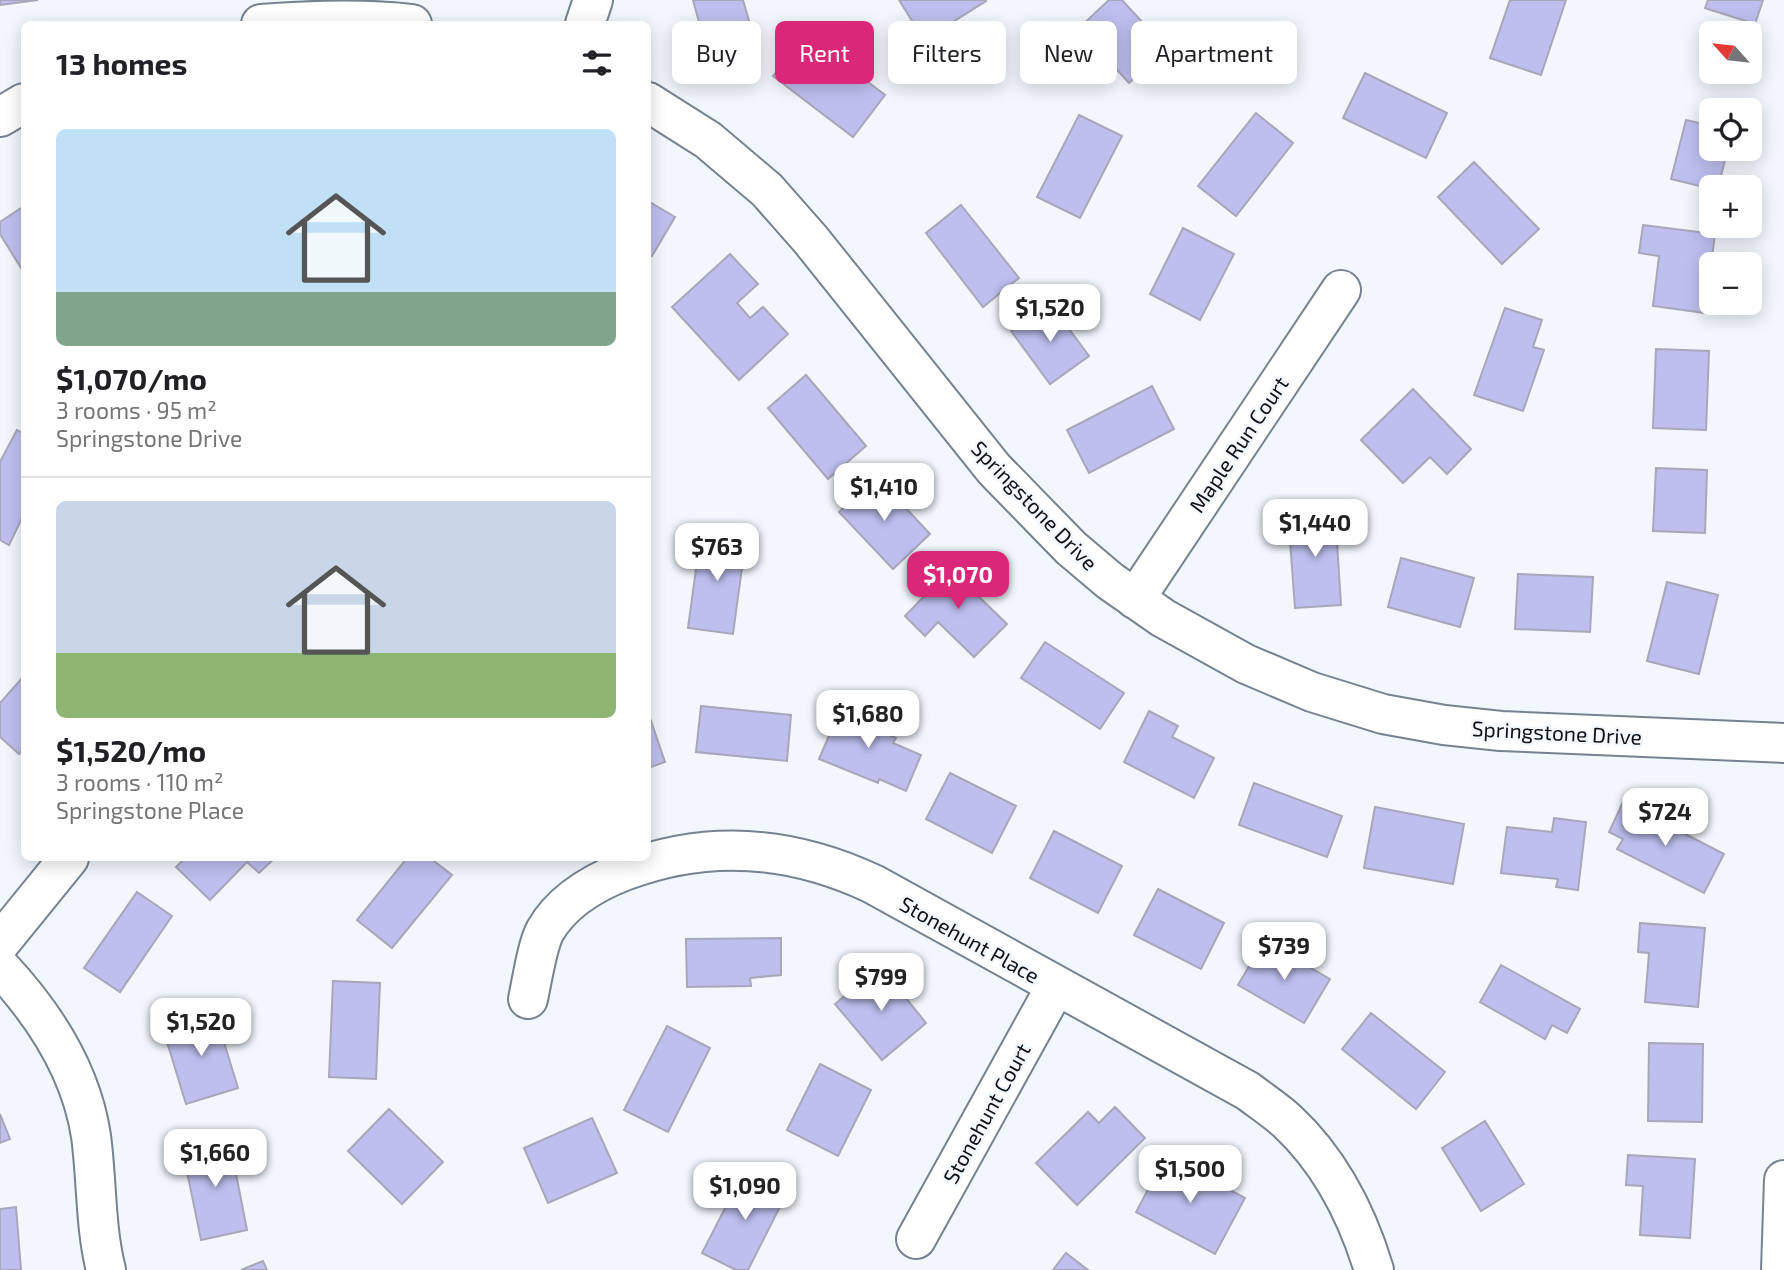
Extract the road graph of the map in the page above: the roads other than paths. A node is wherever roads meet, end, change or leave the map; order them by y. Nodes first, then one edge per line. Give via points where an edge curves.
1 (593, 0) edge
2 (296, 21) edge
3 (381, 21) edge
4 (586, 21) edge
5 (651, 104) edge
6 (21, 105) edge
7 (0, 117) edge
8 (1341, 290) dead end
9 (1135, 599) junction
10 (1784, 743) edge
11 (67, 861) edge
12 (650, 861) edge
13 (651, 861) edge
14 (0, 943) edge
15 (0, 967) edge
16 (1056, 986) junction
17 (528, 999) dead end
18 (1784, 1180) edge
19 (916, 1240) dead end
20 (106, 1270) edge
21 (1374, 1270) edge
22 (1781, 1270) edge

1 - 4 street
2 - 3 street
5 - 9 street, Springstone Drive via 708,140 768,190 994,470 1071,548
6 - 7 street
8 - 9 street, Maple Run Court
9 - 10 street, Springstone Drive via 1247,664 1312,692 1383,714 1501,731
11 - 14 street
12 - 17 street, Stonehunt Place via 582,892 560,911 544,933
13 - 16 street, Stonehunt Place via 723,849 758,850 846,872
15 - 20 street via 35,1007 73,1074 90,1134
16 - 19 street, Stonehunt Court
16 - 21 street, Stonehunt Place via 1248,1091 1286,1121 1340,1186
18 - 22 street

